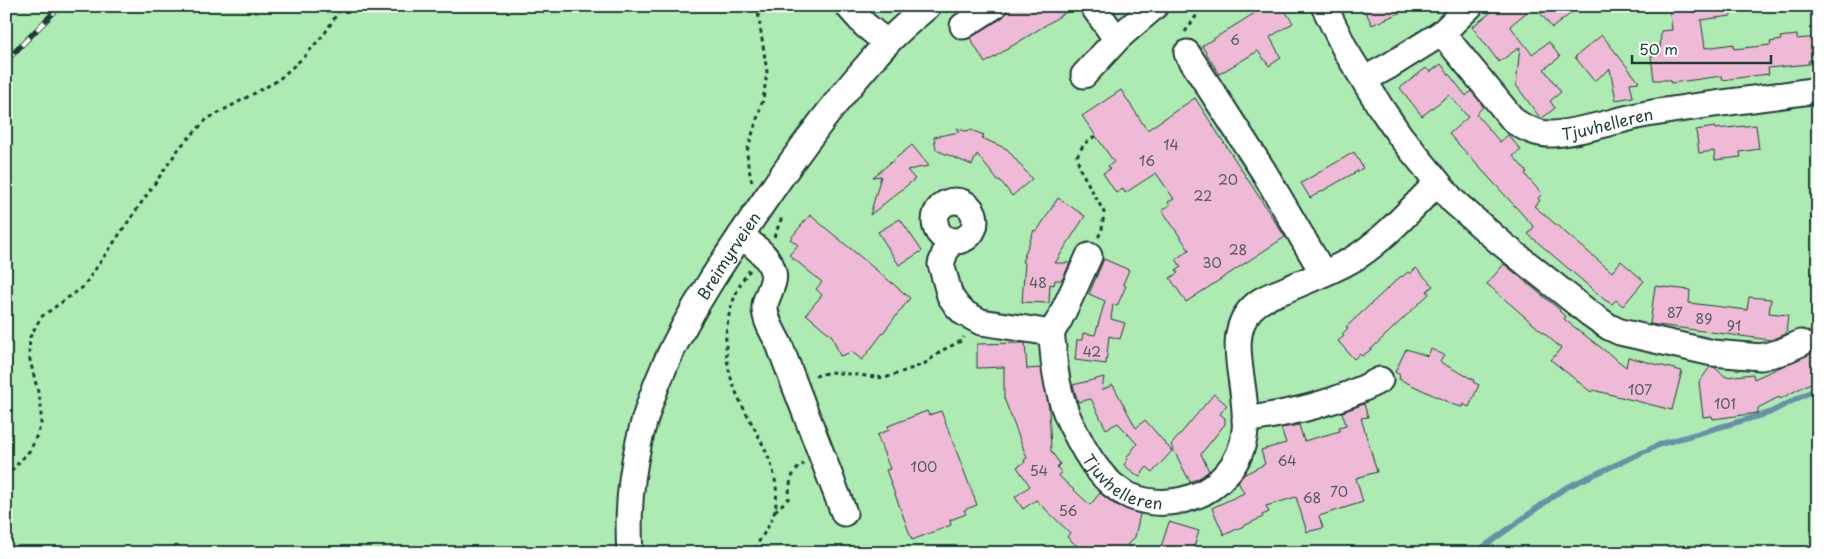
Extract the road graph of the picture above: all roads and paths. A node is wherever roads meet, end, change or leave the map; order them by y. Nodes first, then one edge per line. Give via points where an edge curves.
1 (342, 6) edge
2 (757, 6) edge
3 (848, 6) edge
4 (928, 6) edge
5 (994, 6) edge
6 (1093, 6) edge
7 (1155, 6) edge
8 (1203, 6) edge
9 (1324, 6) edge
10 (1470, 6) edge
11 (964, 26) dead end
12 (1442, 33) junction
13 (1119, 37) junction
14 (887, 43) junction
15 (1188, 53) joint
16 (1084, 75) dead end
17 (1365, 79) junction
18 (1818, 90) edge
19 (1095, 136) dead end
20 (1437, 183) junction
21 (774, 205) junction
22 (741, 235) junction
23 (949, 241) dead end
24 (763, 254) junction
25 (1089, 256) joint
26 (1323, 273) junction
27 (974, 319) junction
28 (1052, 333) junction
29 (1801, 343) dead end
30 (1380, 380) dead end
31 (794, 383) junction
32 (1245, 420) junction
33 (801, 465) dead end
34 (6, 477) edge
35 (775, 511) junction
36 (844, 513) dead end
37 (630, 553) edge
38 (752, 553) edge

1 - 34 path via 305,56 276,81 207,119 180,147 84,287 40,317 30,337 29,356 41,404 41,425 31,449
2 - 21 path via 767,72 763,100 748,151 748,165 755,192
3 - 14 street
4 - 14 street, Breimyrveien
5 - 11 street
6 - 13 street
7 - 13 street
8 - 15 path via 1185,33 1183,42
9 - 17 street via 1346,51
10 - 12 street
12 - 17 street
12 - 18 street, Tjuvhelleren via 1514,121 1542,134 1564,133 1644,114
13 - 16 street
14 - 21 street, Breimyrveien via 807,140
15 - 26 street via 1264,172
17 - 20 street via 1401,137
19 - 25 path via 1084,144 1077,156 1080,169 1104,212 1102,229
20 - 26 street, Tjuvhelleren via 1364,252
20 - 29 street via 1501,242 1609,327 1713,353 1761,357
21 - 22 street, Breimyrveien
21 - 24 path via 773,238
22 - 24 street
22 - 37 street, Breimyrveien via 681,330 647,410 634,473
23 - 27 street via 940,264 950,296
24 - 31 street via 773,269 774,280 765,306 768,324
24 - 35 path via 736,292 725,339 735,390 771,463 776,485
25 - 28 street
26 - 32 street, Tjuvhelleren via 1260,300 1243,321 1238,348
27 - 28 street
27 - 31 path via 961,341 924,364 885,378 830,372
28 - 32 street, Tjuvhelleren via 1059,392 1075,433 1108,481 1132,497 1148,501 1178,501 1202,494 1232,467 1240,454 1246,431
30 - 32 street via 1334,400 1285,414
31 - 36 street
33 - 35 path via 789,482 788,498
35 - 38 path

